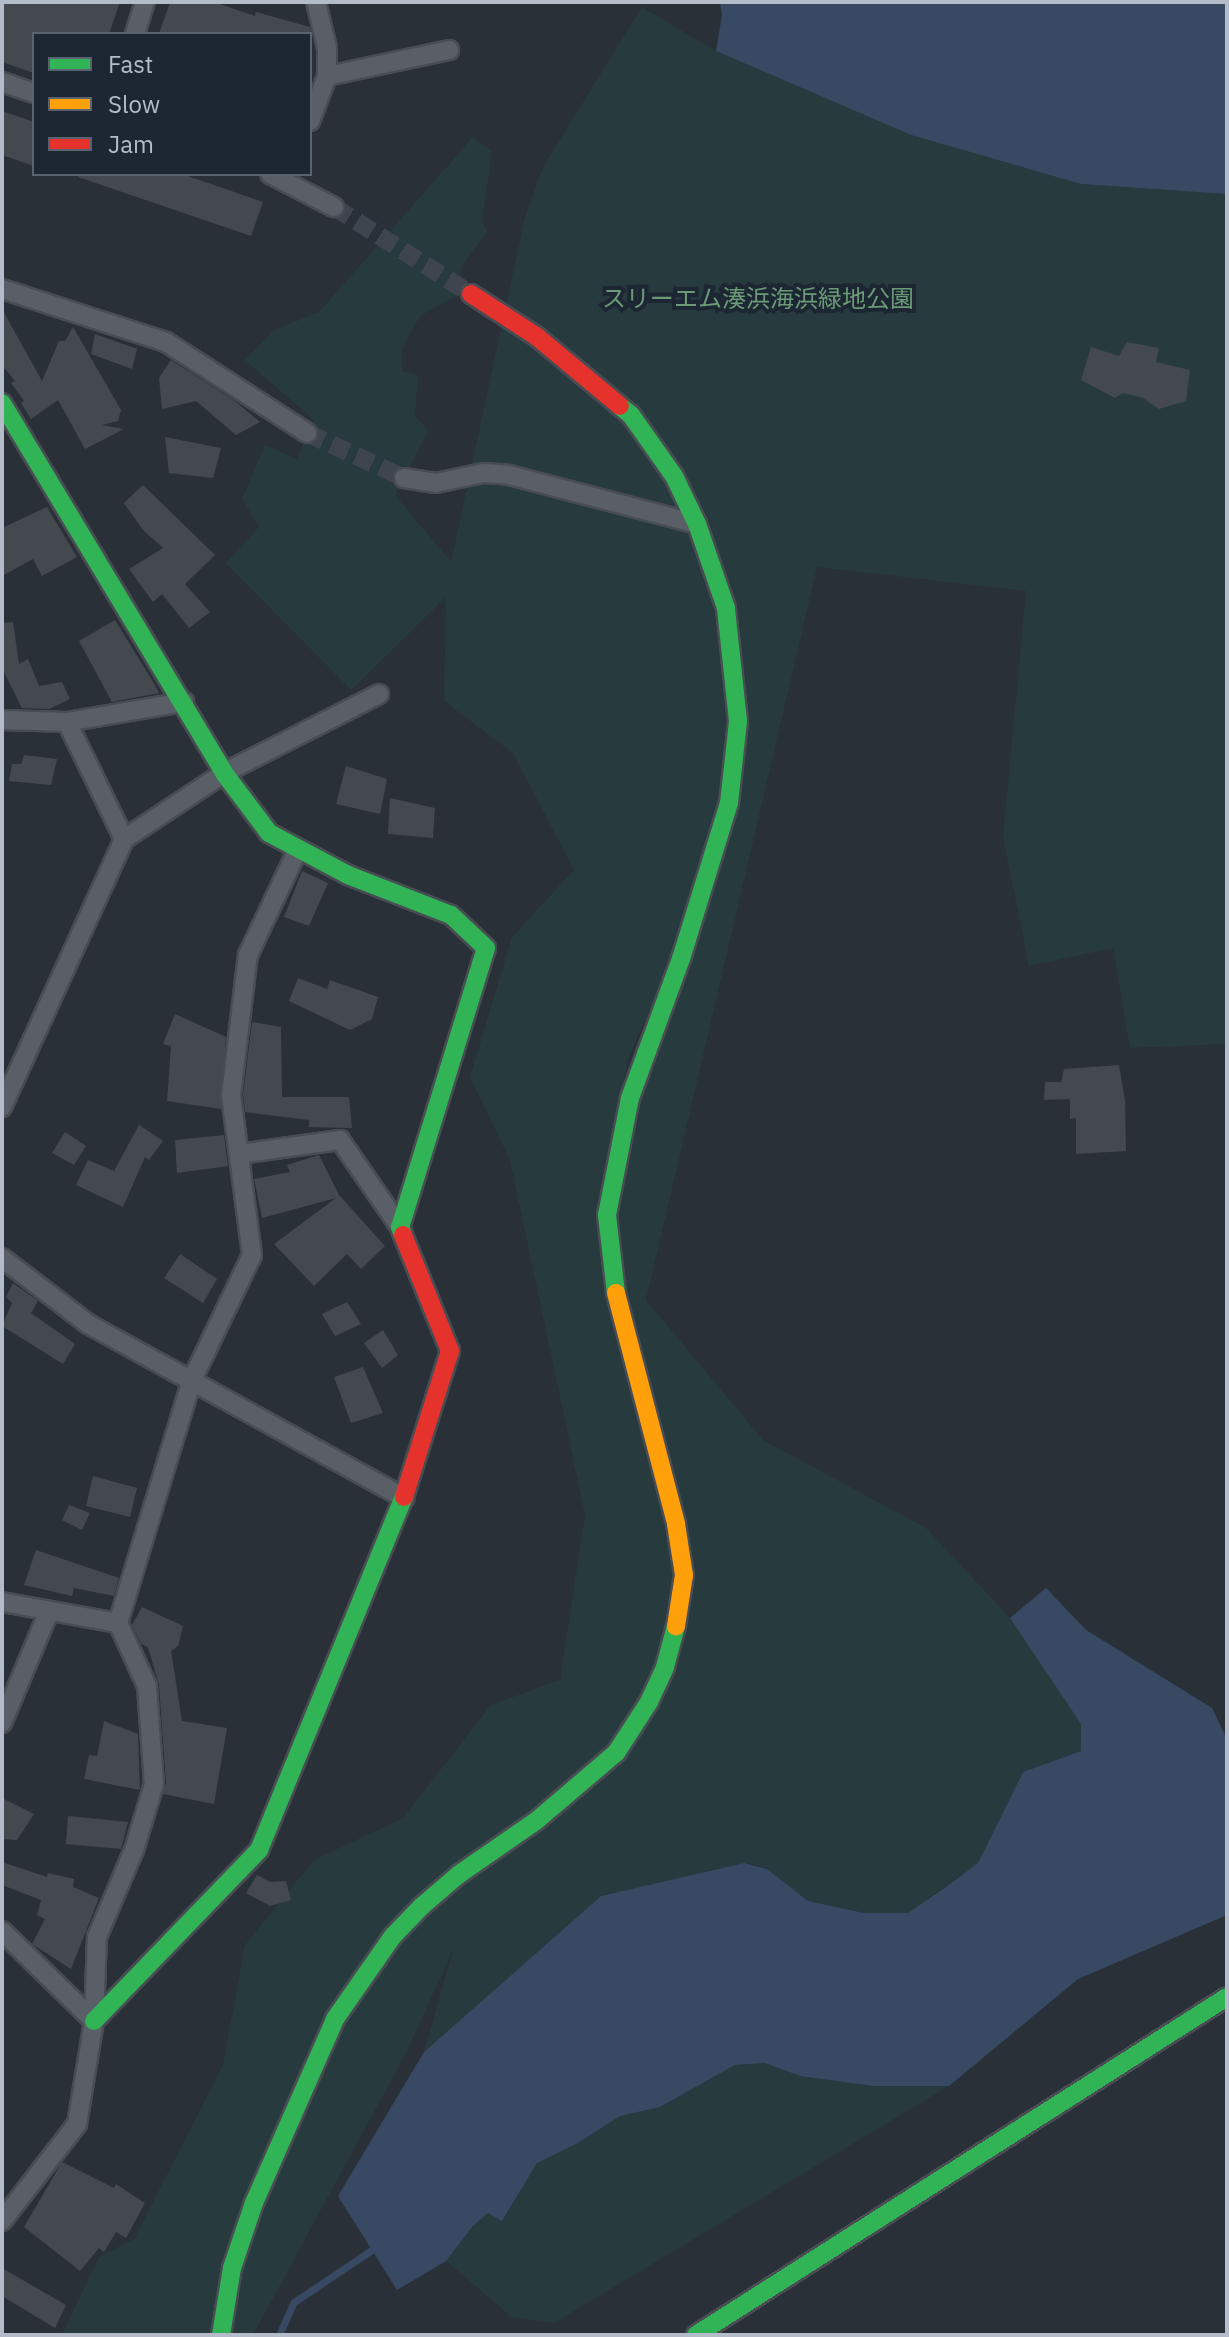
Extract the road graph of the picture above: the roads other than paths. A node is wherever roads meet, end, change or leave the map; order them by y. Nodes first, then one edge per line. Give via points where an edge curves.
1 (145, 2) edge
2 (316, 2) edge
3 (136, 32) edge
4 (449, 50) dead end
5 (327, 76) junction
6 (2, 82) edge
7 (32, 92) edge
8 (312, 116) edge
9 (283, 176) edge
10 (334, 207) tunnel mouth
11 (2, 289) edge
12 (471, 294) tunnel mouth
13 (2, 403) edge
14 (307, 433) tunnel mouth
15 (404, 478) tunnel mouth
16 (697, 524) junction
17 (379, 694) dead end
18 (184, 702) junction
19 (2, 720) edge
20 (67, 722) junction
21 (224, 773) junction
22 (124, 839) junction
23 (298, 849) junction
24 (2, 1107) edge
25 (239, 1154) junction
26 (400, 1227) junction
27 (2, 1258) edge
28 (191, 1382) junction
29 (404, 1498) junction
30 (2, 1602) edge
31 (49, 1611) junction
32 (118, 1623) junction
33 (2, 1723) edge
34 (2, 1931) edge
35 (1227, 1997) edge
36 (94, 2021) junction
37 (2, 2221) edge
38 (221, 2335) edge
39 (696, 2335) edge

1 - 3 street
2 - 5 street via 327,48
4 - 5 street
5 - 8 street
6 - 7 street
9 - 10 street
11 - 14 street via 166,342
12 - 16 street via 536,336 631,415 674,476
13 - 18 street
15 - 16 street via 436,483 483,473 509,475
16 - 38 street via 726,608 736,681 735,757 729,803 710,868 630,1098 607,1215 616,1297 676,1524 684,1575 678,1621 649,1702 616,1753 422,1906 386,1946 335,2019 254,2203 232,2268
17 - 21 street
18 - 20 street
18 - 21 street
19 - 20 street
20 - 22 street
21 - 22 street
21 - 23 street via 269,833
22 - 24 street
23 - 25 street via 248,955 231,1095
23 - 26 street via 348,875 451,915 486,948
25 - 26 street via 340,1140
25 - 28 street via 252,1255
26 - 29 street via 450,1351
27 - 28 street via 88,1324
28 - 29 street
28 - 32 street
29 - 36 street via 259,1850
30 - 31 street
31 - 32 street
31 - 33 street
32 - 36 street via 147,1686 154,1784 134,1850 97,1937
34 - 36 street
35 - 39 street
36 - 37 street via 77,2124

